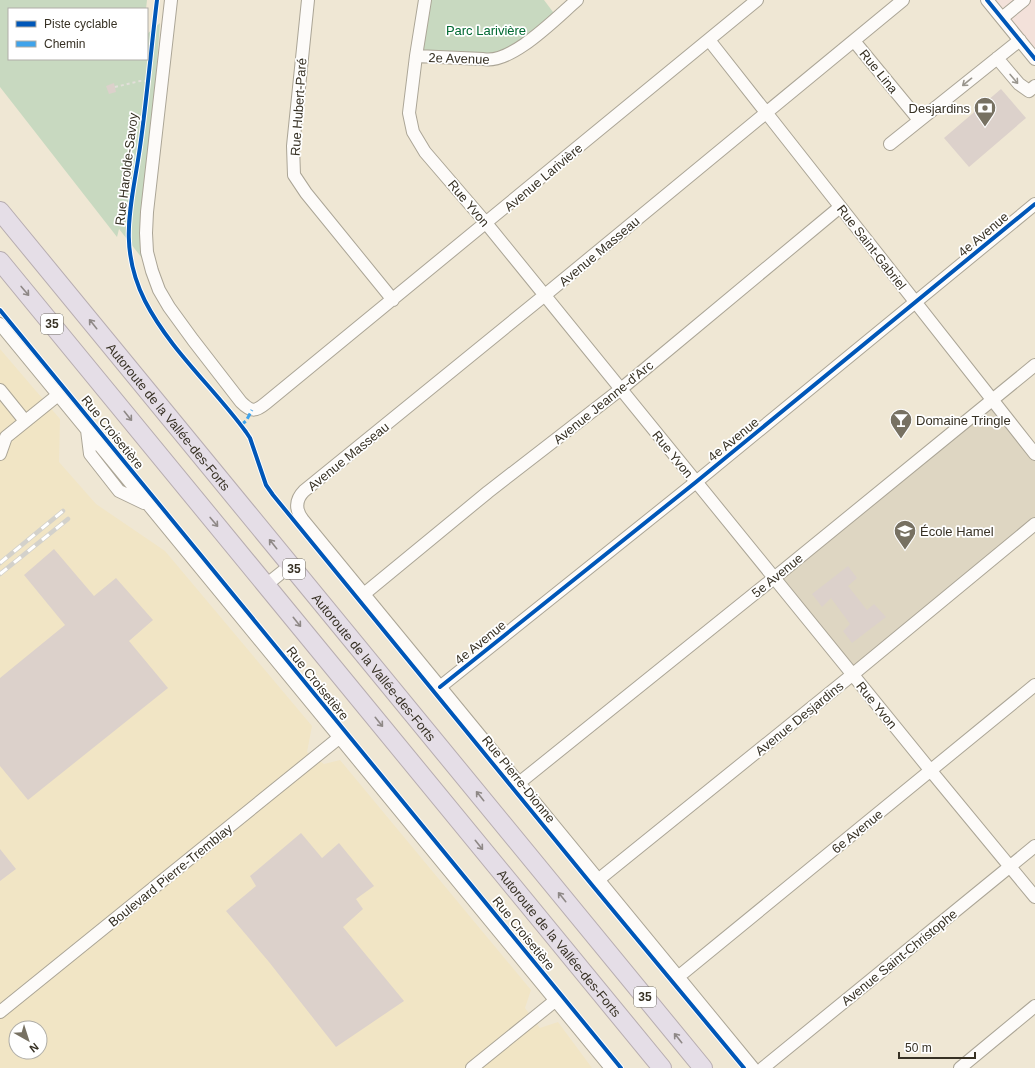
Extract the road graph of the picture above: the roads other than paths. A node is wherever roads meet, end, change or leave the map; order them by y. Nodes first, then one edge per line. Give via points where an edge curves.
1 (171, 0) edge
2 (308, 0) edge
3 (425, 0) edge
4 (577, 0) edge
5 (757, 0) edge
6 (903, 0) edge
7 (987, 0) edge
8 (1024, 0) edge
9 (1002, 18) junction
10 (709, 40) junction
11 (1020, 40) junction
12 (854, 41) junction
13 (416, 56) junction
14 (997, 58) junction
15 (1035, 59) edge
16 (1035, 86) edge
17 (766, 113) junction
18 (919, 120) junction
19 (890, 144) dead end
20 (1035, 204) edge
21 (840, 207) junction
22 (0, 211) edge
23 (486, 223) junction
24 (0, 261) edge
25 (545, 296) junction
26 (392, 300) junction
27 (916, 303) junction
28 (0, 324) edge
29 (1035, 365) edge
30 (621, 389) junction
31 (0, 390) edge
32 (58, 395) junction
33 (992, 400) junction
34 (252, 410) joint
35 (25, 421) junction
36 (0, 454) edge
37 (1035, 454) edge
38 (696, 482) junction
39 (297, 503) joint
40 (1035, 524) edge
41 (291, 565) junction
42 (774, 578) junction
43 (266, 585) junction
44 (364, 594) junction
45 (852, 674) junction
46 (1035, 685) edge
47 (440, 687) junction
48 (340, 738) junction
49 (931, 771) junction
50 (519, 783) junction
51 (1035, 846) edge
52 (1010, 866) junction
53 (598, 880) junction
54 (1035, 897) edge
55 (678, 977) junction
56 (556, 1000) junction
57 (1035, 1006) edge
58 (0, 1012) edge
59 (472, 1068) edge
60 (611, 1068) edge
61 (662, 1068) edge
62 (703, 1068) edge
63 (753, 1068) edge
64 (763, 1068) edge
65 (960, 1068) edge

1 - 34 street, Rue Harolde-Savoy via 147,212 147,252 155,280 169,307 241,402
2 - 26 street, Rue Hubert-Paré via 293,146 294,175
3 - 13 street, Rue Yvon
4 - 13 street, 2e Avenue via 524,46 504,57 491,60
5 - 10 street, Avenue Larivière
6 - 12 street, Avenue Masseau
7 - 9 street
8 - 9 street
9 - 11 street
10 - 17 street, Rue Saint-Gabriel
10 - 23 street, Avenue Larivière
11 - 14 street
11 - 15 street
12 - 17 street, Avenue Masseau
12 - 18 street, Rue Lina
13 - 23 street, Rue Yvon via 409,113 413,132 425,152
14 -> 16 street via 1019,84 1029,91
14 -> 18 street
17 - 21 street, Rue Saint-Gabriel
17 - 25 street, Avenue Masseau
18 - 19 street
20 - 27 street, 4e Avenue
21 - 27 street, Rue Saint-Gabriel
21 - 30 street, Avenue Jeanne-d'Arc
41 -> 22 highway, Autoroute de la Vallée-des-Forts / 35
23 - 25 street, Rue Yvon
23 - 26 street, Avenue Larivière
24 -> 43 highway, Autoroute de la Vallée-des-Forts / 35
25 - 30 street, Rue Yvon
25 - 39 street, Avenue Masseau via 304,491
26 - 34 street, Avenue Larivière via 259,409
27 - 33 street, Rue Saint-Gabriel
27 - 38 street, 4e Avenue
28 - 32 street, Rue Croisetière
29 - 33 street, 5e Avenue
30 - 38 street, Rue Yvon
30 - 44 street, Avenue Jeanne-d'Arc via 488,492
31 - 35 street
32 - 35 street
32 - 48 street, Rue Croisetière
33 - 37 street, Rue Saint-Gabriel
33 - 42 street, 5e Avenue
35 - 36 street via 6,438
38 - 42 street, Rue Yvon
38 - 47 street, 4e Avenue
39 - 44 street, Rue Pierre-Dionne via 299,516
40 - 45 street, Avenue Desjardins
41 - 43 street
62 -> 41 highway, Autoroute de la Vallée-des-Forts / 35
42 - 45 street, Rue Yvon
42 - 50 street, 5e Avenue
43 -> 61 highway, Autoroute de la Vallée-des-Forts / 35
44 - 47 street, Rue Pierre-Dionne
45 - 49 street, Rue Yvon
45 - 53 street, Avenue Desjardins
46 - 49 street, 6e Avenue
47 - 50 street, Rue Pierre-Dionne
48 - 56 street, Rue Croisetière
48 - 58 street, Boulevard Pierre-Tremblay
49 - 52 street, Rue Yvon
49 - 55 street, 6e Avenue
50 - 53 street, Rue Pierre-Dionne
51 - 52 street, Avenue Saint-Christophe
52 - 54 street, Rue Yvon
52 - 64 street, Avenue Saint-Christophe
53 - 55 street, Rue Pierre-Dionne
55 - 63 street, Rue Pierre-Dionne
56 - 59 street
56 - 60 street, Rue Croisetière
57 - 65 street

